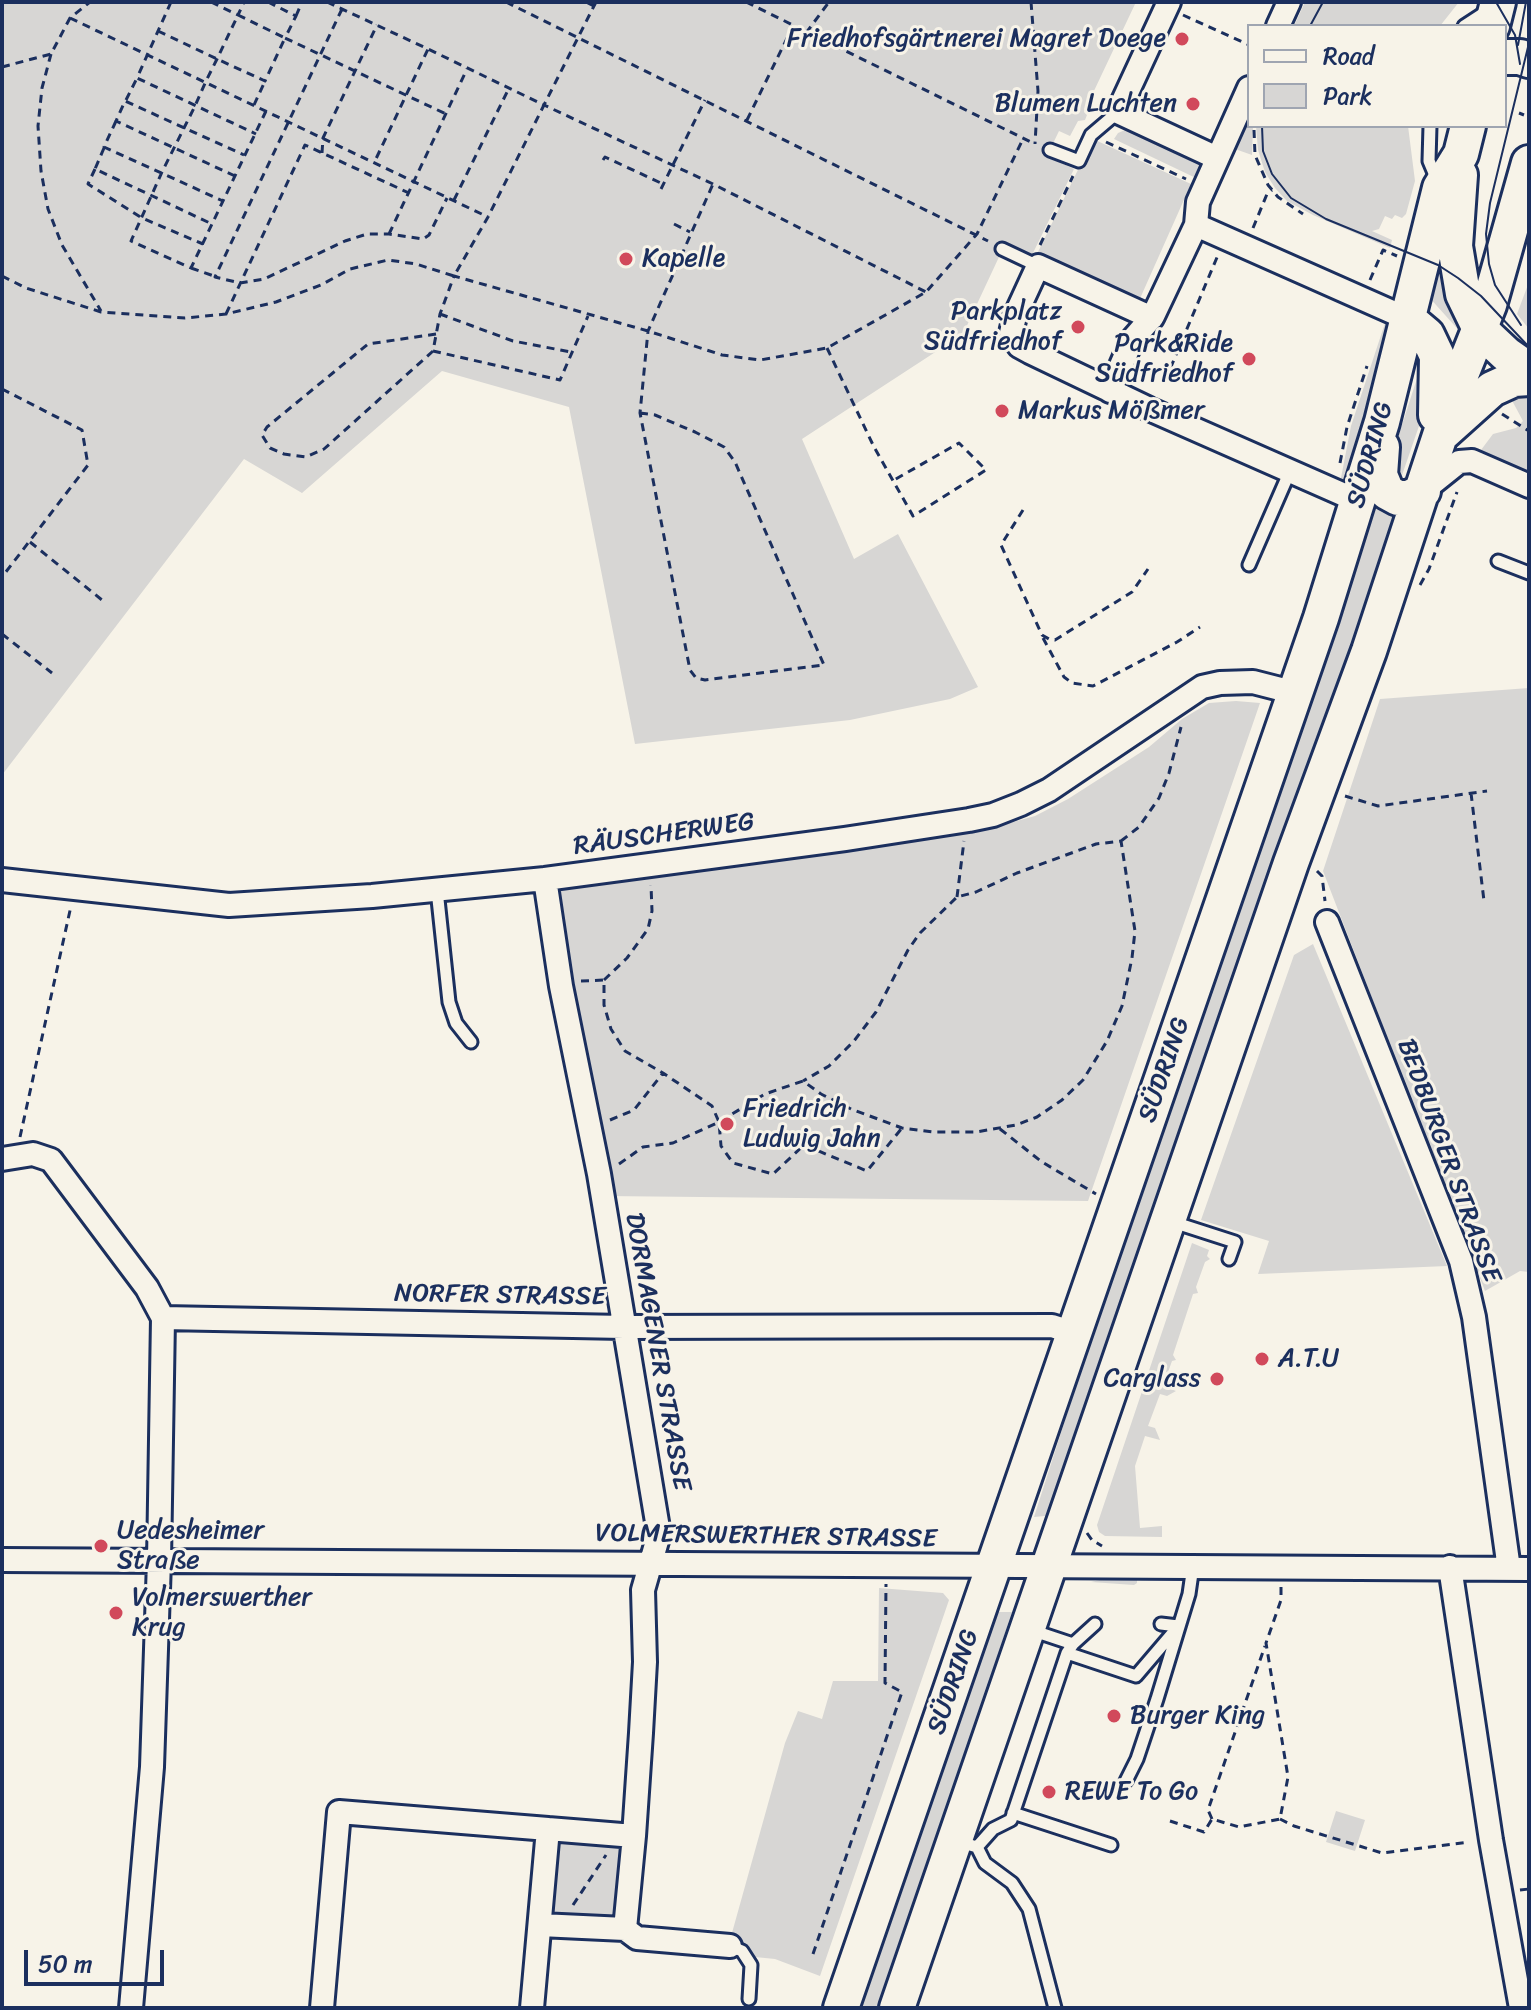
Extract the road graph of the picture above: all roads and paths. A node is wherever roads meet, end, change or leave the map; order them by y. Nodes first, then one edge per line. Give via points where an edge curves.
1 (90, 2) edge
2 (171, 2) edge
3 (211, 2) edge
4 (244, 2) edge
5 (268, 2) edge
6 (302, 2) edge
7 (327, 2) edge
8 (506, 2) edge
9 (586, 2) edge
10 (746, 2) edge
11 (829, 2) edge
12 (1031, 2) edge
13 (1289, 2) edge
14 (595, 4) edge
15 (1168, 5) edge
16 (342, 9) junction
17 (1496, 11) edge
18 (238, 15) junction
19 (296, 16) junction
20 (70, 18) junction
21 (1279, 24) edge
22 (1468, 24) edge
23 (377, 25) junction
24 (793, 26) junction
25 (158, 31) junction
26 (806, 33) junction
27 (577, 37) junction
28 (285, 38) junction
29 (1247, 44) edge
30 (428, 49) junction
31 (51, 54) junction
32 (148, 54) junction
33 (320, 54) junction
34 (1507, 57) edge
35 (217, 59) junction
36 (1529, 60) edge
37 (2, 67) edge
38 (467, 69) junction
39 (355, 71) junction
40 (137, 78) junction
41 (206, 81) junction
42 (265, 81) junction
43 (509, 88) junction
44 (1247, 92) edge
45 (406, 95) junction
46 (705, 100) junction
47 (125, 101) junction
48 (254, 105) junction
49 (544, 105) junction
50 (195, 106) junction
51 (266, 111) junction
52 (1118, 112) junction
53 (1519, 113) dead end
54 (446, 114) junction
55 (1524, 115) dead end
56 (116, 121) junction
57 (746, 121) junction
58 (288, 122) junction
59 (184, 128) junction
60 (1254, 128) edge
61 (1430, 128) edge
62 (256, 134) junction
63 (1091, 135) junction
64 (323, 138) junction
65 (1023, 139) junction
66 (1464, 140) edge
67 (1035, 144) junction
68 (104, 147) junction
69 (174, 147) junction
70 (1050, 150) joint
71 (322, 153) junction
72 (245, 156) junction
73 (1217, 158) junction
74 (603, 160) dead end
75 (1079, 161) junction
76 (374, 163) junction
77 (1529, 163) edge
78 (673, 166) junction
79 (95, 169) junction
80 (162, 172) junction
81 (235, 176) junction
82 (414, 182) junction
83 (713, 184) junction
84 (1204, 188) junction
85 (1440, 188) junction
86 (1272, 190) junction
87 (409, 193) junction
88 (151, 196) junction
89 (447, 198) junction
90 (223, 201) junction
91 (453, 201) junction
92 (1303, 214) dead end
93 (488, 217) junction
94 (142, 218) junction
95 (212, 224) junction
96 (674, 224) dead end
97 (1196, 225) junction
98 (690, 232) junction
99 (389, 234) junction
100 (977, 234) junction
101 (1235, 243) junction
102 (203, 244) junction
103 (1002, 249) joint
104 (1400, 257) dead end
105 (1034, 264) junction
106 (191, 268) junction
107 (2, 276) edge
108 (454, 276) junction
109 (215, 277) junction
110 (240, 283) junction
111 (926, 292) junction
112 (1362, 298) junction
113 (101, 312) junction
114 (226, 314) junction
115 (440, 314) junction
116 (589, 315) junction
117 (1152, 318) junction
118 (1408, 319) junction
119 (1479, 327) junction
120 (648, 331) junction
121 (436, 334) junction
122 (827, 348) junction
123 (433, 351) junction
124 (572, 352) junction
125 (1529, 370) edge
126 (1529, 378) edge
127 (1165, 381) dead end
128 (2, 389) edge
129 (1110, 391) junction
130 (640, 413) junction
131 (1495, 420) dead end
132 (1382, 422) junction
133 (1529, 431) edge
134 (1440, 435) junction
135 (1290, 471) junction
136 (894, 480) junction
137 (1529, 486) edge
138 (1423, 491) junction
139 (1358, 501) junction
140 (1023, 510) dead end
141 (30, 542) junction
142 (1498, 561) dead end
143 (1249, 565) dead end
144 (1148, 569) dead end
145 (1529, 573) edge
146 (2, 577) edge
147 (102, 600) dead end
148 (1200, 627) dead end
149 (2, 634) edge
150 (1042, 635) junction
151 (52, 673) dead end
152 (1296, 693) junction
153 (1182, 725) dead end
154 (1487, 791) dead end
155 (1471, 793) junction
156 (1340, 794) dead end
157 (969, 820) junction
158 (1121, 841) junction
159 (650, 865) junction
160 (1314, 868) dead end
161 (545, 879) junction
162 (2, 880) edge
163 (75, 887) junction
164 (437, 890) junction
165 (957, 897) junction
166 (1484, 901) dead end
167 (1327, 922) joint
168 (604, 980) junction
169 (561, 986) junction
170 (471, 1042) dead end
171 (663, 1073) junction
172 (803, 1081) junction
173 (719, 1122) junction
174 (589, 1124) junction
175 (902, 1128) junction
176 (1000, 1129) junction
177 (9, 1158) edge
178 (599, 1174) junction
179 (1099, 1196) dead end
180 (1169, 1221) junction
181 (1229, 1259) dead end
182 (163, 1318) junction
183 (624, 1327) junction
184 (1074, 1333) junction
185 (1028, 1471) junction
186 (2, 1560) edge
187 (159, 1561) junction
188 (651, 1563) junction
189 (886, 1566) junction
190 (1051, 1566) junction
191 (1193, 1566) junction
192 (994, 1567) junction
193 (1282, 1567) junction
194 (1450, 1567) junction
195 (1519, 1569) edge
196 (1095, 1624) dead end
197 (1161, 1624) dead end
198 (1178, 1626) junction
199 (1027, 1629) junction
200 (1266, 1643) junction
201 (1070, 1648) junction
202 (1011, 1677) junction
203 (1126, 1781) dead end
204 (1013, 1813) junction
205 (1212, 1819) junction
206 (1280, 1819) junction
207 (1170, 1821) dead end
208 (548, 1829) junction
209 (1109, 1830) dead end
210 (627, 1835) junction
211 (1491, 1840) junction
212 (966, 1844) junction
213 (550, 1925) junction
214 (625, 1929) junction
215 (730, 1946) joint
216 (813, 1954) dead end
217 (749, 1999) dead end
218 (131, 2008) edge
219 (322, 2008) edge
220 (532, 2008) edge
221 (841, 2008) edge
222 (897, 2008) edge
223 (1055, 2008) edge
224 (1521, 2008) edge

1 - 20 path
2 - 25 path
3 - 18 path
4 - 18 path
5 - 19 path
6 - 19 path
7 - 16 path
8 - 27 path
9 - 14 path
10 - 24 path
11 - 26 path
12 - 67 path via 1038,91
13 - 21 street
14 - 27 path
15 - 29 path
15 - 52 street
16 - 23 path
16 - 33 path
17 - 22 lane
18 - 28 path
18 - 35 path
19 - 28 path
20 - 31 path
20 - 32 path
23 - 30 path
23 - 39 path
24 - 26 path
24 - 57 path
25 - 32 path
25 - 35 path
26 - 65 path
27 - 46 path
27 - 49 path
28 - 33 path
28 - 42 path
30 - 38 path
30 - 45 path
31 - 37 path
31 - 113 path via 38,126 48,209 62,245
32 - 40 path
32 - 41 path
33 - 39 path
33 - 58 path
34 - 36 main road
35 - 41 path
35 - 42 path
38 - 43 path
38 - 54 path
39 - 45 path
39 - 64 path
40 - 47 path
40 - 50 path
41 - 48 path
41 - 50 path
42 - 48 path
43 - 49 path
43 - 91 path
44 - 73 street
45 - 54 path
45 - 76 path
46 - 57 path
46 - 78 path
47 - 56 path
47 - 59 path
48 - 51 path
49 - 78 path
49 - 93 path
50 - 59 path
50 - 62 path
51 - 58 path
51 - 62 path
52 - 63 lane
52 - 73 street
53 - 55 path
54 - 82 path
56 - 68 path
56 - 69 path
57 - 100 path
58 - 64 path
58 - 109 path
59 - 69 path
59 - 72 path
60 - 86 path via 1255,155
61 - 85 lane via 1429,161
62 - 72 path
63 - 75 lane
63 - 84 path
64 - 71 path
64 - 76 path
65 - 67 path
65 - 100 path
66 - 85 main road, SÜDRING
66 - 119 main road via 1455,246 1463,294
67 - 70 path
68 - 79 path
68 - 80 path
69 - 80 path
69 - 81 path
70 - 75 lane
71 - 87 path
71 - 110 path via 305,145
72 - 81 path
73 - 84 street
74 - 78 path via 662,187
75 - 105 path
76 - 82 path
77 - 119 main road, SÜDRING
78 - 83 path
79 - 88 path
79 - 94 path via 88,184
80 - 88 path
80 - 90 path
81 - 90 path
82 - 87 path
82 - 89 path
83 - 98 path
83 - 111 path
84 - 97 street
85 - 118 main road, SÜDRING
86 - 92 path
86 - 101 path
87 - 99 path
88 - 94 path
88 - 95 path
89 - 91 path
89 - 99 path via 423,239
90 - 95 path
91 - 93 path
93 - 108 path
94 - 102 path
94 - 106 path via 131,241
95 - 102 path
96 - 98 path
97 - 101 street
97 - 117 street
98 - 120 path
99 - 110 path via 345,241 264,279
100 - 103 path
100 - 111 path
101 - 112 street
101 - 127 path
102 - 106 path
103 - 105 lane
104 - 112 path via 1383,250
105 - 117 street
105 - 129 street via 1015,316 1014,341
106 - 109 path
107 - 113 path
108 - 114 path via 388,260 350,269 276,302
108 - 115 path
108 - 116 path
109 - 110 path
110 - 114 path
111 - 122 path
112 - 118 street
113 - 114 path via 185,318
115 - 121 path
115 - 124 path via 513,341
116 - 120 path
116 - 124 path
117 - 129 street via 1132,340
118 - 132 main road, SÜDRING
118 - 134 main road via 1427,335 1437,356
119 - 125 main road
119 - 134 main road, SÜDRING
120 - 122 path via 722,355 760,360
120 - 130 path
121 - 123 path
121 - 123 path via 368,344 262,435 270,448 284,454 306,457 324,449
122 - 136 path
123 - 124 path via 560,380
126 - 134 main road via 1492,389
128 - 141 path via 82,430 88,465
129 - 135 street
130 - 130 path via 695,432 724,447 735,462 824,665 705,680 690,670
131 - 133 path via 1502,414
132 - 138 main road via 1380,475 1387,492 1409,498
132 - 139 main road, SÜDRING
134 - 138 main road, SÜDRING
135 - 139 street
135 - 143 lane
136 - 136 path via 913,516 986,470 959,443
137 - 138 street via 1472,461 1459,462
138 - 180 main road, SÜDRING
139 - 152 main road, SÜDRING
140 - 150 path via 1001,545
141 - 146 path
141 - 147 path
142 - 145 lane
144 - 150 path via 1132,592 1055,640
148 - 150 path via 1093,686 1064,677
149 - 151 path
152 - 157 street, RÄUSCHERWEG via 1253,682 1202,687 1049,790
152 - 184 main road, SÜDRING
153 - 158 path via 1159,798 1139,827
154 - 155 path
155 - 156 path via 1378,806
155 - 166 path
157 - 159 street, RÄUSCHERWEG
157 - 165 path
158 - 165 path via 1096,844
158 - 176 path via 1135,931 1122,1006 1083,1080 1037,1117
159 - 161 street, RÄUSCHERWEG
159 - 168 path via 648,929
160 - 167 path via 1322,876
161 - 164 street, RÄUSCHERWEG
161 - 169 street, DORMAGENER STRASSE
162 - 163 street, RÄUSCHERWEG
163 - 164 street, RÄUSCHERWEG via 229,905
163 - 177 path
164 - 170 lane via 449,1002
165 - 172 path via 920,933 854,1041 829,1066
167 - 195 street, BEDBURGER STRASSE via 1461,1261
168 - 169 path
168 - 171 path via 611,1029 625,1051
169 - 174 street, DORMAGENER STRASSE
171 - 173 path via 712,1106
171 - 174 path via 634,1110
172 - 173 path via 765,1094
172 - 175 path via 851,1109
173 - 175 path via 721,1146 733,1163 773,1174 804,1145 867,1171
173 - 178 path via 673,1143 643,1147
174 - 178 street, DORMAGENER STRASSE
175 - 176 path
176 - 179 path
177 - 182 street via 33,1154 51,1160 147,1288
178 - 183 street, DORMAGENER STRASSE
180 - 181 lane via 1235,1242
180 - 190 main road, SÜDRING
182 - 183 street, NORFER STRASSE
182 - 187 street
183 - 184 street, NORFER STRASSE via 1052,1326
183 - 188 street, DORMAGENER STRASSE via 659,1534
184 - 185 main road, SÜDRING
185 - 190 main road via 1034,1496 1022,1542 1031,1556
185 - 192 main road, SÜDRING
186 - 187 street, VOLMERSWERTHER STRASSE
187 - 188 street, VOLMERSWERTHER STRASSE
187 - 218 street via 152,1767
188 - 189 street, VOLMERSWERTHER STRASSE
188 - 210 street, DORMAGENER STRASSE via 643,1590 645,1662
189 - 192 street, VOLMERSWERTHER STRASSE
189 - 216 path via 885,1683 902,1692
190 - 191 street, VOLMERSWERTHER STRASSE
190 - 192 street, VOLMERSWERTHER STRASSE
190 - 199 main road, SÜDRING
191 - 193 street, VOLMERSWERTHER STRASSE
191 - 198 lane
192 - 202 main road via 1018,1581 1022,1592 1004,1647
192 - 221 main road, SÜDRING
193 - 194 street, VOLMERSWERTHER STRASSE
193 - 200 path via 1281,1600
194 - 195 street, VOLMERSWERTHER STRASSE
194 - 211 street
196 - 201 lane
197 - 198 lane
198 - 201 lane via 1136,1676
198 - 203 lane
199 - 201 lane
199 - 202 main road, SÜDRING
200 - 205 path via 1208,1810
200 - 206 path via 1288,1777
201 - 204 lane
202 - 212 main road, SÜDRING
204 - 209 lane via 1108,1844
204 - 212 lane via 1011,1820
205 - 206 path via 1239,1827
205 - 207 path via 1204,1832
206 - 211 path via 1382,1853
208 - 210 street
208 - 213 street
208 - 219 street via 339,1812
210 - 213 path
210 - 214 street, DORMAGENER STRASSE
211 - 224 street
212 - 222 main road, SÜDRING
212 - 223 lane via 1012,1883 1029,1909
213 - 214 street
213 - 220 street
214 - 215 street via 637,1938
215 - 217 lane via 742,1951 751,1965

